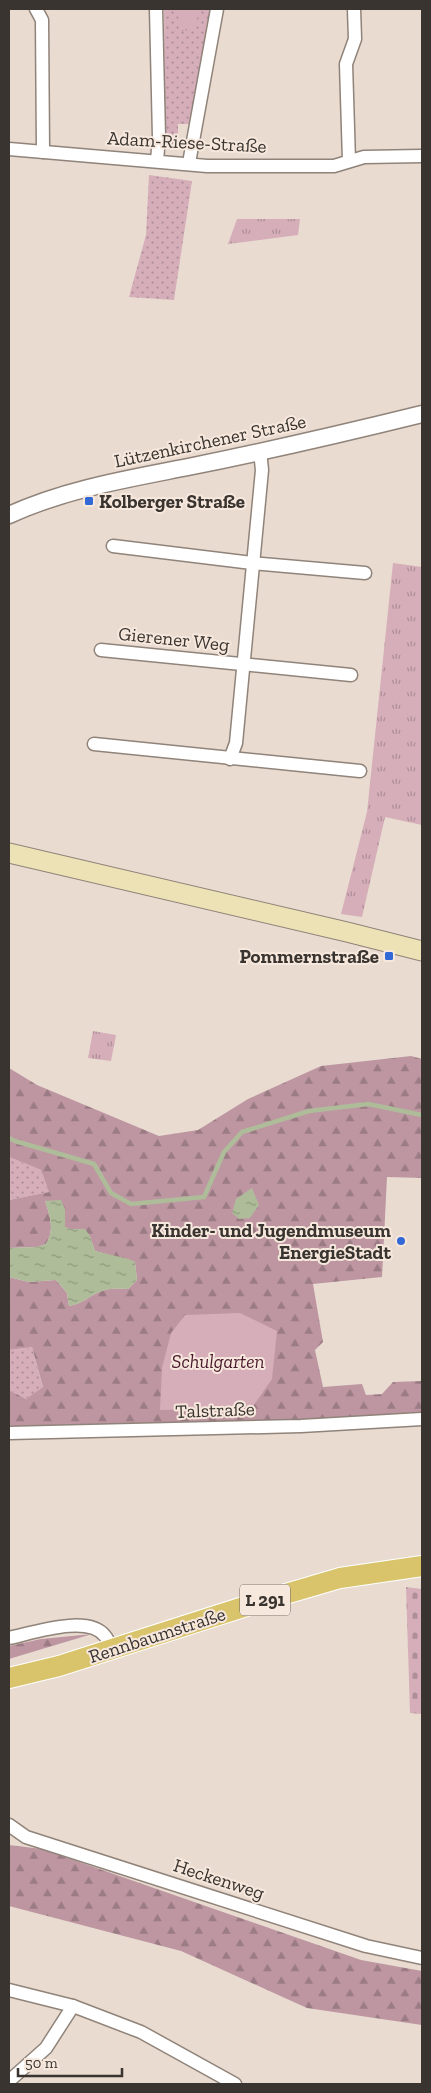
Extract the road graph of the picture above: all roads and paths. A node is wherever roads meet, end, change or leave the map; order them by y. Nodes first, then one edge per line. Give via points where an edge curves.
1 (36, 9) edge
2 (156, 9) edge
3 (217, 9) edge
4 (354, 9) edge
5 (9, 149) edge
6 (43, 152) junction
7 (422, 156) edge
8 (157, 161) junction
9 (349, 161) junction
10 (189, 163) junction
11 (422, 414) edge
12 (260, 451) junction
13 (9, 515) edge
14 (113, 546) dead end
15 (252, 563) junction
16 (365, 573) dead end
17 (101, 650) dead end
18 (242, 665) junction
19 (351, 675) dead end
20 (94, 744) dead end
21 (230, 758) junction
22 (360, 771) dead end
23 (9, 853) edge
24 (422, 951) edge
25 (422, 1419) edge
26 (9, 1433) edge
27 (422, 1566) edge
28 (9, 1638) edge
29 (112, 1650) junction
30 (9, 1678) edge
31 (9, 1825) edge
32 (422, 1958) edge
33 (9, 1990) edge
34 (72, 2006) junction
35 (9, 2081) edge
36 (235, 2084) edge

1 - 6 street via 42,20
2 - 8 street
3 - 10 street
4 - 9 street via 355,39 346,64
5 - 6 street, Adam-Riese-Straße
6 - 8 street, Adam-Riese-Straße
7 - 9 street, Adam-Riese-Straße via 364,156
8 - 10 street, Adam-Riese-Straße
9 - 10 street, Adam-Riese-Straße via 334,166 207,166
11 - 12 street, Lützenkirchener Straße
12 - 13 street, Lützenkirchener Straße via 84,488
12 - 15 street, Gierener Weg via 262,470
14 - 15 street
15 - 16 street
15 - 18 street, Gierener Weg
17 - 18 street, Gierener Weg
18 - 19 street, Gierener Weg
18 - 21 street, Gierener Weg via 236,743
20 - 21 street
21 - 22 street
23 - 24 main road
25 - 26 street, Talstraße via 301,1426
27 - 29 main road, Rennbaumstraße / L 291 via 340,1578
28 - 29 street via 76,1624 92,1626 105,1635
29 - 30 main road, Rennbaumstraße / L 291
31 - 32 street, Heckenweg via 26,1837 366,1946
33 - 34 street
34 - 35 street via 46,2048
34 - 36 street via 141,2032

